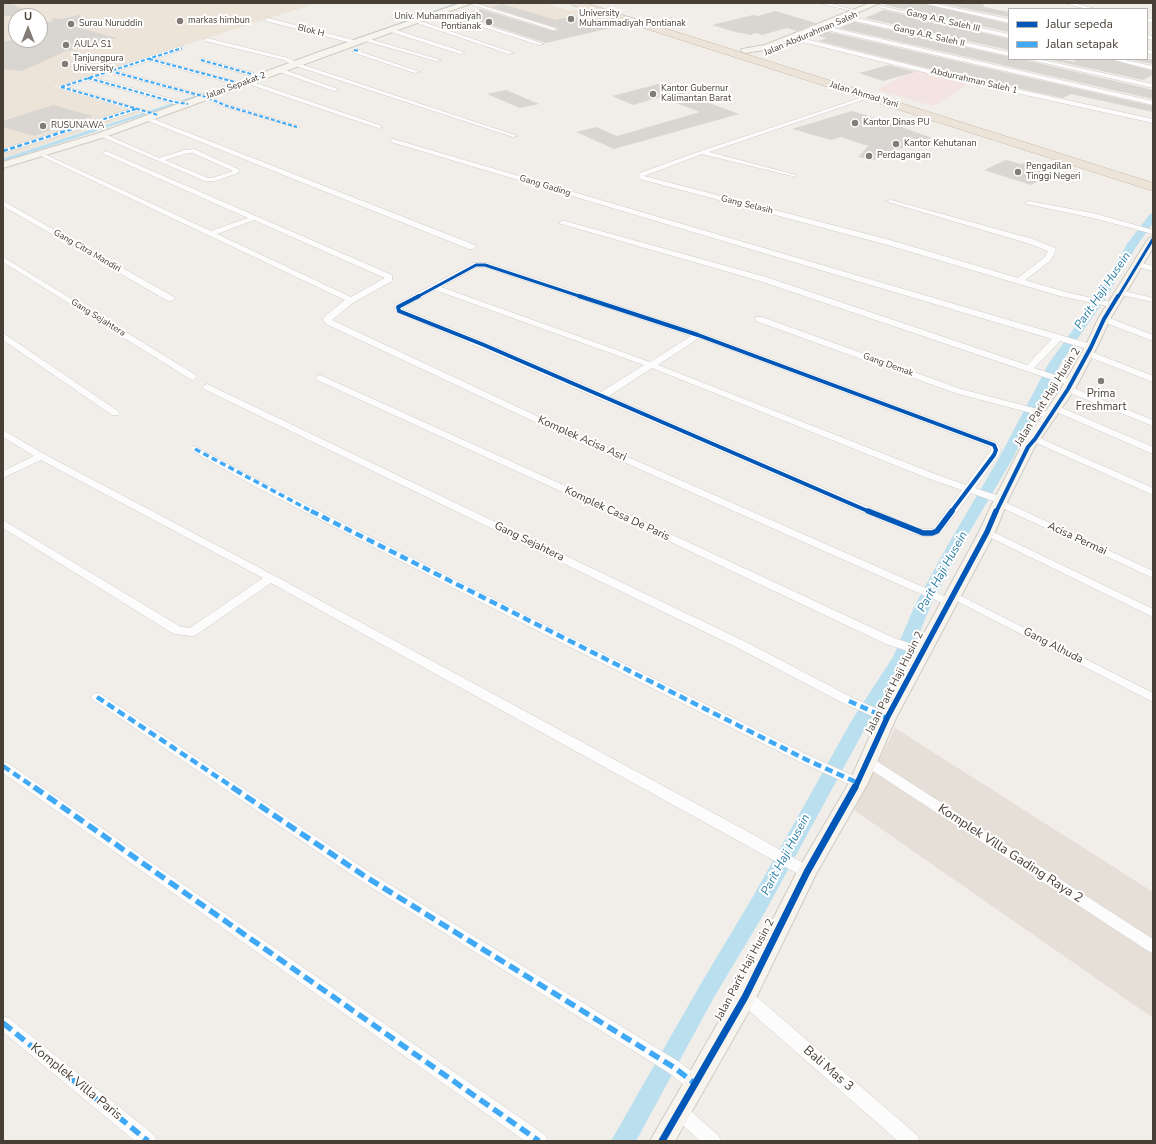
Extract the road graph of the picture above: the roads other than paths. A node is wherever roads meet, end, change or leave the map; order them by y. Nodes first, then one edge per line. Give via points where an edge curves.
1 (469, 3) edge
2 (575, 3) edge
3 (591, 3) edge
4 (821, 3) edge
5 (886, 3) edge
6 (924, 3) edge
7 (1066, 3) edge
8 (877, 5) edge
9 (1089, 8) edge
10 (446, 10) junction
11 (856, 11) junction
12 (394, 17) dead end
13 (848, 18) junction
14 (268, 20) dead end
15 (412, 20) junction
16 (1008, 21) edge
17 (824, 28) junction
18 (555, 29) dead end
19 (390, 30) junction
20 (373, 36) junction
21 (1008, 36) edge
22 (364, 39) junction
23 (207, 40) dead end
24 (790, 40) junction
25 (349, 43) junction
26 (541, 44) dead end
27 (182, 48) dead end
28 (419, 49) dead end
29 (744, 51) junction
30 (462, 52) dead end
31 (511, 53) dead end
32 (1008, 54) edge
33 (760, 56) junction
34 (149, 59) junction
35 (201, 60) dead end
36 (438, 60) dead end
37 (1035, 60) edge
38 (1117, 60) edge
39 (292, 62) junction
40 (1153, 68) edge
41 (279, 70) junction
42 (110, 71) junction
43 (417, 72) dead end
44 (259, 76) junction
45 (88, 78) junction
46 (243, 83) junction
47 (1153, 86) edge
48 (336, 90) dead end
49 (205, 96) junction
50 (868, 97) junction
51 (1153, 103) edge
52 (185, 104) junction
53 (136, 109) junction
54 (933, 109) junction
55 (921, 113) junction
56 (152, 115) junction
57 (1153, 121) edge
58 (380, 126) dead end
59 (297, 127) dead end
60 (102, 135) junction
61 (515, 136) dead end
62 (393, 141) dead end
63 (3, 150) edge
64 (703, 152) junction
65 (106, 153) dead end
66 (40, 154) junction
67 (159, 160) junction
68 (3, 165) edge
69 (794, 176) dead end
70 (1153, 179) edge
71 (1153, 188) edge
72 (889, 201) dead end
73 (1029, 202) dead end
74 (3, 203) edge
75 (254, 218) junction
76 (562, 223) dead end
77 (1153, 232) edge
78 (211, 234) junction
79 (1153, 239) edge
80 (472, 247) dead end
81 (3, 259) edge
82 (1146, 267) edge
83 (1019, 281) junction
84 (434, 287) junction
85 (171, 299) dead end
86 (351, 300) junction
87 (1153, 300) edge
88 (1110, 305) junction
89 (759, 318) dead end
90 (698, 335) junction
91 (3, 336) edge
92 (1153, 338) edge
93 (1062, 339) junction
94 (1086, 348) junction
95 (651, 365) junction
96 (1028, 369) junction
97 (193, 377) dead end
98 (320, 378) dead end
99 (1153, 378) edge
100 (1066, 383) junction
101 (207, 387) dead end
102 (602, 396) junction
103 (1049, 412) junction
104 (115, 414) dead end
105 (1153, 423) edge
106 (3, 433) edge
107 (1035, 439) junction
108 (195, 449) dead end
109 (1153, 451) edge
110 (42, 456) junction
111 (3, 475) edge
112 (972, 491) junction
113 (1153, 492) edge
114 (999, 500) junction
115 (3, 523) edge
116 (988, 532) junction
117 (1153, 575) edge
118 (271, 578) junction
119 (911, 586) joint
120 (948, 598) junction
121 (1153, 613) edge
122 (918, 651) junction
123 (98, 697) dead end
124 (1153, 698) edge
125 (883, 717) junction
126 (867, 761) junction
127 (3, 766) edge
128 (855, 782) junction
129 (804, 870) junction
130 (1153, 947) edge
131 (745, 997) junction
132 (3, 1023) edge
133 (694, 1083) junction
134 (678, 1110) junction
135 (148, 1141) edge
136 (538, 1141) edge
137 (662, 1141) edge
138 (712, 1141) edge
139 (912, 1141) edge

1 - 10 street, Jalan Sepakat 2
1 - 18 street
2 - 50 highway, Jalan Ahmad Yani
3 - 29 highway, Jalan Ahmad Yani
4 - 11 street
5 - 8 street, Jalan Abdurahman Saleh
6 - 16 street
7 - 9 street
8 - 11 street, Jalan Abdurahman Saleh
8 - 13 street, Jalan Abdurahman Saleh
8 - 21 street, Gang A.R. Saleh III
10 - 15 street, Jalan Sepakat 2
10 - 26 street
11 - 24 street, Jalan Abdurahman Saleh
12 - 15 street
13 - 17 street, Jalan Abdurahman Saleh
13 - 32 street, Gang A.R. Saleh II
14 - 25 street, Blok H
15 - 19 street, Jalan Sepakat 2
15 - 31 street
17 - 24 street, Jalan Abdurahman Saleh
17 - 51 street
19 - 20 street, Jalan Sepakat 2
19 - 30 street
20 - 22 street, Jalan Sepakat 2
20 - 28 street
22 - 25 street, Jalan Sepakat 2
22 - 36 street
23 - 39 street
24 - 29 street, Jalan Abdurahman Saleh
24 - 33 street, Jalan Abdurahman Saleh
24 - 57 street, Abdurrahman Saleh 1
25 - 39 street, Jalan Sepakat 2
25 - 43 street, Blok H via 359,51 355,52
27 - 34 street
29 - 33 highway, Jalan Ahmad Yani
33 - 54 highway, Jalan Ahmad Yani
34 - 42 street
34 - 46 street
35 - 44 street
37 - 47 street
38 - 40 street
39 - 41 street, Jalan Sepakat 2
39 - 61 street
41 - 44 street, Jalan Sepakat 2
41 - 48 street
42 - 45 street
42 - 49 street
44 - 46 street, Jalan Sepakat 2
45 - 52 street
45 - 53 street via 61,87
46 - 49 street, Jalan Sepakat 2
46 - 58 street
49 - 52 street, Jalan Sepakat 2
49 - 59 street via 228,106
50 - 55 highway, Jalan Ahmad Yani
50 - 64 street, Gang Selasih
52 - 56 street, Jalan Sepakat 2
53 - 56 street
53 - 63 street
54 - 55 highway
54 - 70 highway, Jalan Ahmad Yani
55 - 71 highway, Jalan Ahmad Yani
56 - 60 street, Jalan Sepakat 2
56 - 80 street
60 - 66 street, Jalan Sepakat 2
60 - 67 street
62 - 93 street, Gang Gading
64 - 69 street
64 - 83 street, Gang Selasih via 641,176 887,242
65 - 75 street
66 - 68 street, Jalan Sepakat 2
66 - 78 street
67 - 67 street via 194,151 237,170 207,180
72 - 83 street via 1030,241 1052,250 1048,258
73 - 77 street
74 - 85 street, Gang Citra Mandiri
75 - 78 street
75 - 86 street, Komplek Acisa Asri via 389,277
76 - 96 street via 763,279
78 - 86 street
79 - 82 street, Jalan Parit Haji Husin 2
81 - 97 street, Gang Sejahtera
82 - 88 street, Jalan Parit Haji Husin 2
83 - 88 street, Gang Selasih
84 - 90 street via 476,265 485,265
84 - 95 street, Acisa Permai
84 - 102 street via 398,307 399,311
86 - 119 street, Komplek Acisa Asri via 327,320 568,434
87 - 88 street
88 - 92 street
88 - 94 street, Jalan Parit Haji Husin 2
89 - 103 street, Gang Demak via 958,391
90 - 95 street
90 - 112 street via 994,445 994,455
91 - 104 street
93 - 94 street, Gang Gading
93 - 96 street
94 - 99 street, Gang Gading
94 - 100 street, Jalan Parit Haji Husin 2
95 - 102 street
95 - 112 street, Acisa Permai
96 - 100 street
98 - 122 street, Komplek Casa De Paris via 890,641
100 - 103 street, Jalan Parit Haji Husin 2
100 - 105 street
101 - 125 street, Gang Sejahtera via 742,645
102 - 112 street via 923,533 937,531
103 - 107 street, Jalan Parit Haji Husin 2
103 - 109 street, Gang Demak
106 - 110 street
107 - 113 street
107 - 114 street, Jalan Parit Haji Husin 2
108 - 128 street via 260,485 806,760
110 - 111 street
110 - 118 street
112 - 114 street, Acisa Permai
114 - 116 street, Jalan Parit Haji Husin 2
114 - 117 street, Acisa Permai
115 - 118 street via 178,631 192,632
116 - 120 street, Jalan Parit Haji Husin 2
116 - 121 street
118 - 129 street
119 - 120 street, Gang Alhuda
120 - 122 street, Jalan Parit Haji Husin 2
120 - 124 street, Gang Alhuda
122 - 125 street, Jalan Parit Haji Husin 2
123 - 133 street via 366,876 675,1068
125 - 126 street, Jalan Parit Haji Husin 2
126 - 128 street, Jalan Parit Haji Husin 2
126 - 130 street, Komplek Villa Gading Raya 2
127 - 136 street
128 - 129 street, Jalan Parit Haji Husin 2
129 - 131 street, Jalan Parit Haji Husin 2
131 - 133 street, Jalan Parit Haji Husin 2
131 - 139 street, Bali Mas 3
132 - 135 street, Komplek Villa Paris
133 - 134 street, Jalan Parit Haji Husin 2
134 - 137 street, Jalan Parit Haji Husin 2
134 - 138 street

